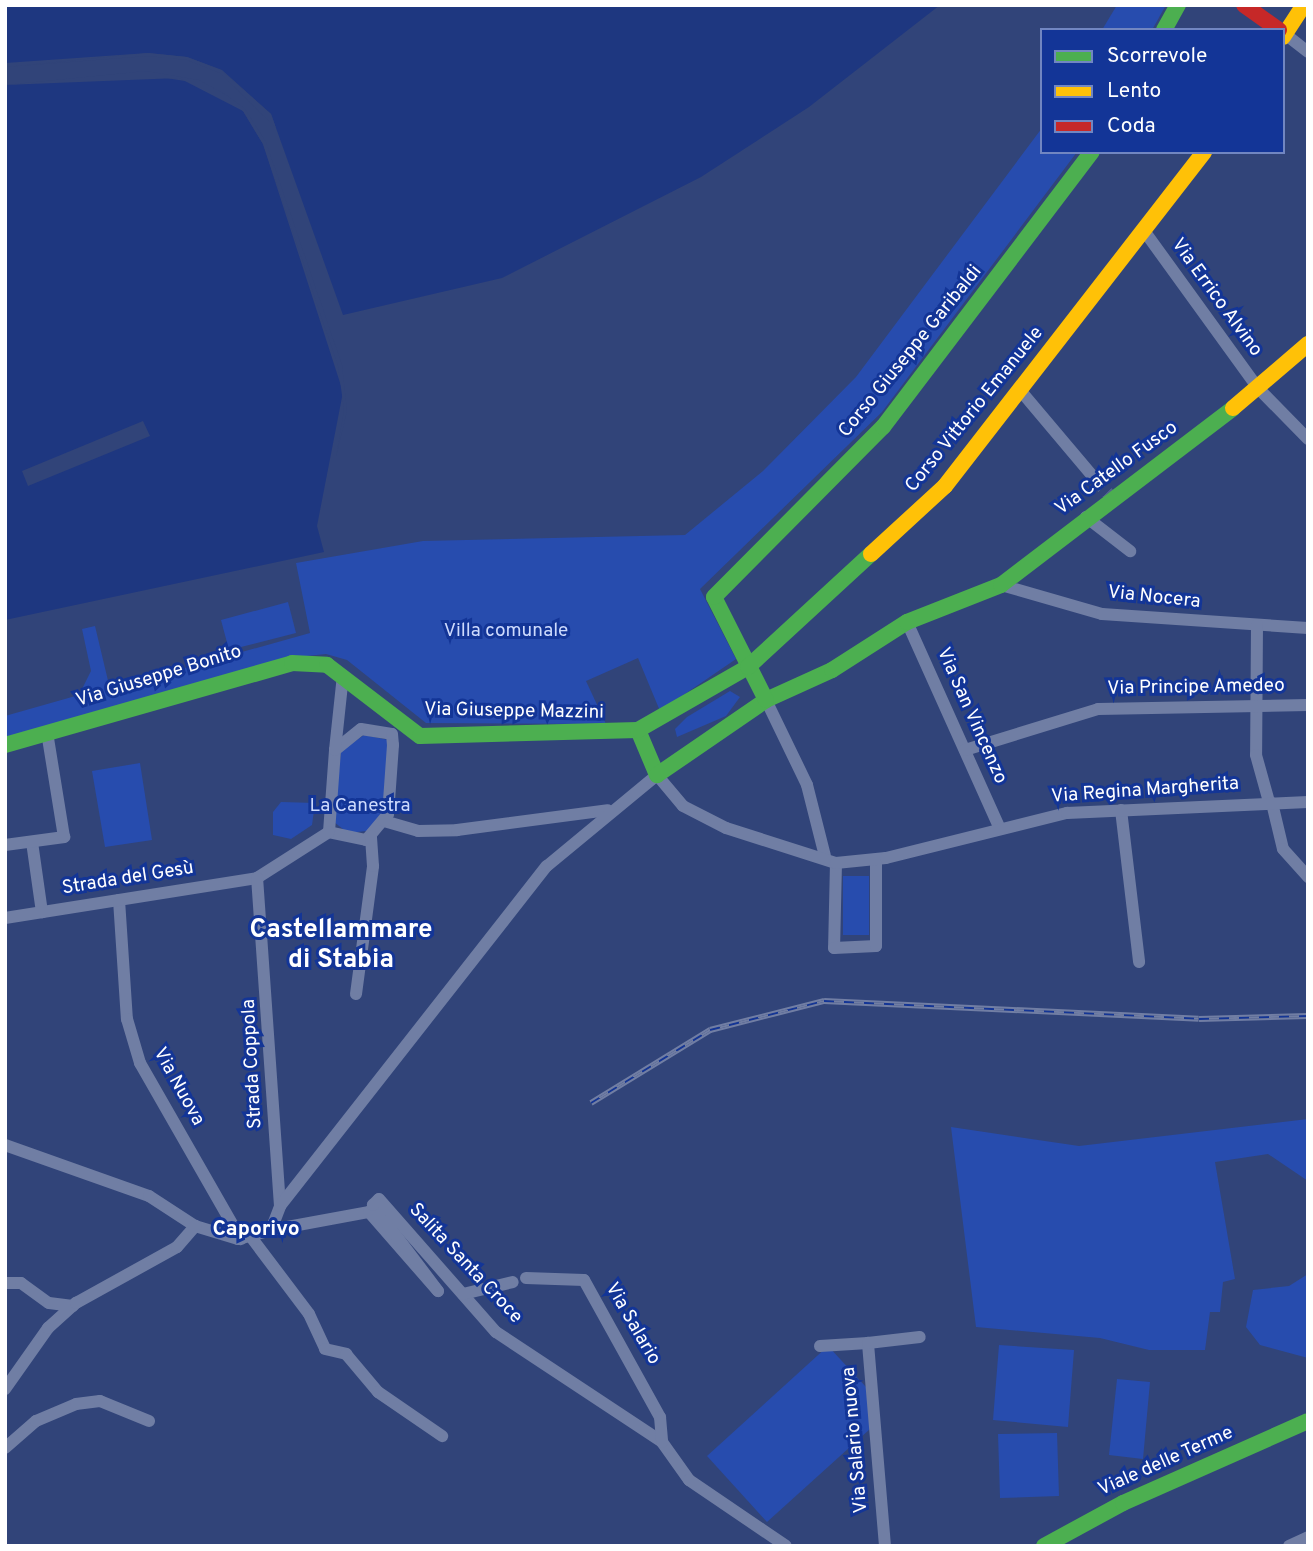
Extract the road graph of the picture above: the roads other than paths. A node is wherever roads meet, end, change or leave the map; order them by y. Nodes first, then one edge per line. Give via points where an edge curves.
1 (1178, 5) edge
2 (1244, 5) edge
3 (1304, 5) edge
4 (1165, 28) edge
5 (1275, 28) edge
6 (1285, 29) edge
7 (1285, 35) edge
8 (1308, 52) edge
9 (1090, 154) edge
10 (1203, 154) edge
11 (1145, 232) junction
12 (1308, 344) edge
13 (1257, 387) junction
14 (1020, 390) junction
15 (1308, 439) edge
16 (1095, 479) tunnel mouth
17 (1086, 516) junction
18 (1130, 551) dead end
19 (1001, 584) junction
20 (906, 622) junction
21 (1257, 625) junction
22 (1308, 628) edge
23 (327, 665) joint
24 (748, 667) junction
25 (343, 675) junction
26 (766, 699) junction
27 (1308, 705) edge
28 (1255, 706) junction
29 (397, 728) junction
30 (638, 730) junction
31 (47, 732) junction
32 (5, 745) edge
33 (335, 750) junction
34 (965, 750) junction
35 (657, 775) junction
36 (1270, 802) junction
37 (1308, 802) edge
38 (608, 810) junction
39 (1121, 810) junction
40 (384, 821) junction
41 (999, 827) junction
42 (329, 832) junction
43 (371, 836) junction
44 (32, 842) junction
45 (5, 845) edge
46 (830, 859) junction
47 (876, 860) junction
48 (1308, 877) edge
49 (257, 878) junction
50 (119, 900) junction
51 (42, 912) junction
52 (5, 919) edge
53 (1139, 962) dead end
54 (356, 995) dead end
55 (5, 1145) edge
56 (280, 1206) junction
57 (195, 1226) junction
58 (271, 1230) junction
59 (246, 1238) junction
60 (526, 1278) dead end
61 (513, 1282) dead end
62 (5, 1283) edge
63 (463, 1294) junction
64 (68, 1307) junction
65 (920, 1337) dead end
66 (867, 1343) junction
67 (820, 1346) dead end
68 (5, 1389) edge
69 (149, 1421) dead end
70 (1308, 1421) edge
71 (442, 1436) dead end
72 (662, 1442) junction
73 (5, 1448) edge
74 (1308, 1537) edge
75 (786, 1546) edge
76 (885, 1546) edge
77 (1044, 1546) edge
78 (1289, 1546) edge

1 - 4 street
2 - 5 street
3 - 6 street
7 - 8 street
9 - 24 street, Corso Giuseppe Garibaldi via 883,427 714,597
10 - 11 street, Corso Vittorio Emanuele
11 - 13 street, Via Errico Alvino
11 - 14 street, Corso Vittorio Emanuele
12 - 13 street, Via Catello Fusco
13 - 15 street, Via Errico Alvino
13 - 17 street, Via Catello Fusco
14 - 16 street
14 - 24 street, Corso Vittorio Emanuele via 936,495
17 - 18 street
17 - 19 street, Via Catello Fusco
19 - 20 street, Via Catello Fusco
19 - 21 street, Via Nocera via 1102,614
20 - 26 street, Via Catello Fusco via 832,670
20 - 34 street, Via San Vincenzo
21 - 22 street, Via Nocera
21 - 28 street
23 - 25 street, Via Giuseppe Mazzini
23 - 31 street, Via Giuseppe Bonito via 258,669
24 - 26 street
24 - 30 street, Corso Vittorio Emanuele
25 - 29 street, Via Giuseppe Mazzini
25 - 33 street
26 - 35 street, Via Catello Fusco
26 - 46 street via 807,785
27 - 28 street, Via Principe Amedeo
28 - 34 street, Via Principe Amedeo via 1098,709
28 - 36 street via 1258,777
29 - 30 street, Via Giuseppe Mazzini via 420,736
29 - 33 street via 362,729
29 - 40 street
30 - 35 street
31 - 32 street, Via Giuseppe Bonito
31 - 44 street via 65,831 59,838
33 - 42 street
34 - 41 street, Via San Vincenzo
35 - 38 street
35 - 46 street via 682,806 726,828
36 - 37 street, Via Regina Margherita
36 - 39 street, Via Regina Margherita
36 - 48 street via 1283,849
38 - 40 street via 457,830 418,831
38 - 56 street via 538,876
39 - 41 street, Via Regina Margherita
39 - 53 street
40 - 43 street
41 - 47 street, Via Regina Margherita
42 - 43 street
42 - 49 street
43 - 54 street via 373,866
44 - 45 street
44 - 51 street
46 - 47 street, Via Regina Margherita
46 - 47 street via 834,948 876,946
49 - 50 street, Strada del Gesù
49 - 56 street, Strada Coppola
50 - 51 street, Strada del Gesù
50 - 59 street, Via Nuova via 127,1019 140,1063
51 - 52 street, Strada del Gesù
55 - 57 street via 77,1167 185,1215
56 - 58 street
57 - 59 street
57 - 64 street via 177,1247
58 - 59 street
58 - 63 street, Salita Santa Croce via 369,1212 438,1291 373,1205 379,1199
59 - 71 street, Via Nuova via 309,1314 325,1349 346,1354 377,1392
60 - 72 street, Via Salario via 584,1280 660,1417
61 - 63 street
62 - 64 street via 21,1283
63 - 72 street, Salita Santa Croce via 496,1332
64 - 68 street
65 - 66 street, Via Salario nuova
66 - 67 street
66 - 76 street, Via Salario nuova
69 - 73 street via 100,1401 76,1404 36,1421
70 - 77 street, Viale delle Terme via 1123,1503
72 - 75 street, Salita Santa Croce via 689,1480
74 - 78 street

